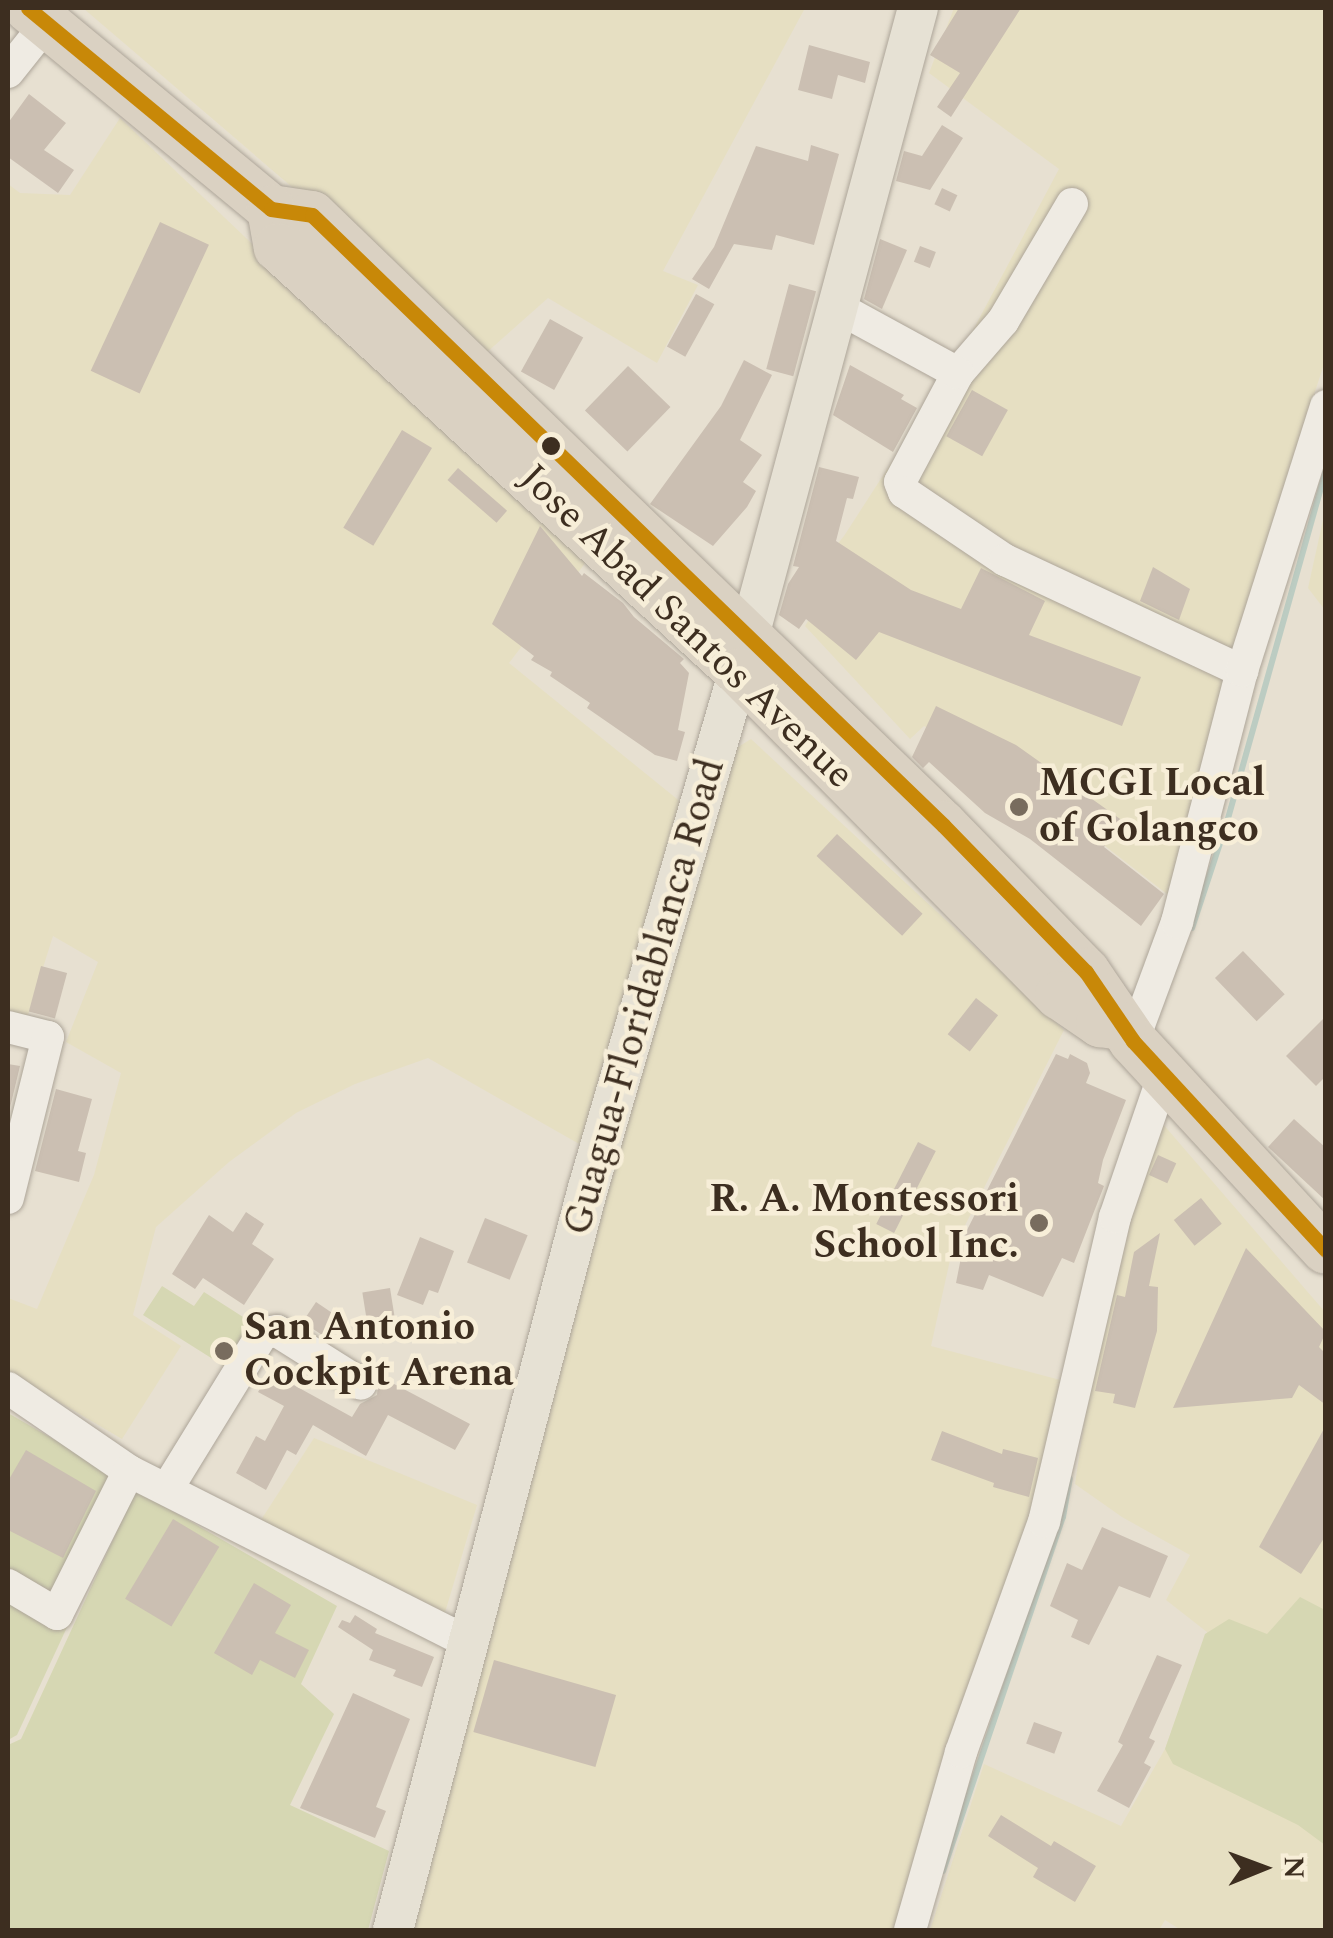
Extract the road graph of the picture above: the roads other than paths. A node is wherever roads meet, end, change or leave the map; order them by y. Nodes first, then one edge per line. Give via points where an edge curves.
1 (918, 8) edge
2 (38, 15) edge
3 (8, 72) edge
4 (1072, 204) dead end
5 (833, 317) junction
6 (953, 382) junction
7 (1326, 406) edge
8 (744, 654) junction
9 (1242, 671) junction
10 (8, 1027) edge
11 (1140, 1047) junction
12 (8, 1198) edge
13 (1326, 1250) edge
14 (362, 1384) dead end
15 (8, 1388) edge
16 (129, 1471) junction
17 (167, 1489) junction
18 (8, 1585) edge
19 (468, 1642) junction
20 (392, 1930) edge
21 (910, 1930) edge

1 - 5 main road, Guagua-Floridablanca Road
2 - 3 street
2 - 8 highway, Jose Abad Santos Avenue via 271,209 312,215
4 - 6 street via 1004,321
5 - 6 street
5 - 8 main road, Guagua-Floridablanca Road
6 - 9 street via 903,468 904,492 1004,560
7 - 9 street
8 - 11 highway, Jose Abad Santos Avenue via 1086,972
8 - 19 main road, Guagua-Floridablanca Road via 588,1188
9 - 11 street
10 - 12 street via 48,1037
11 - 13 highway, Jose Abad Santos Avenue
11 - 21 street via 1116,1216 1044,1522 961,1752
14 - 17 street via 277,1331 263,1333
15 - 16 street
16 - 17 street
16 - 18 street via 58,1614
17 - 19 street
19 - 20 main road, Guagua-Floridablanca Road

